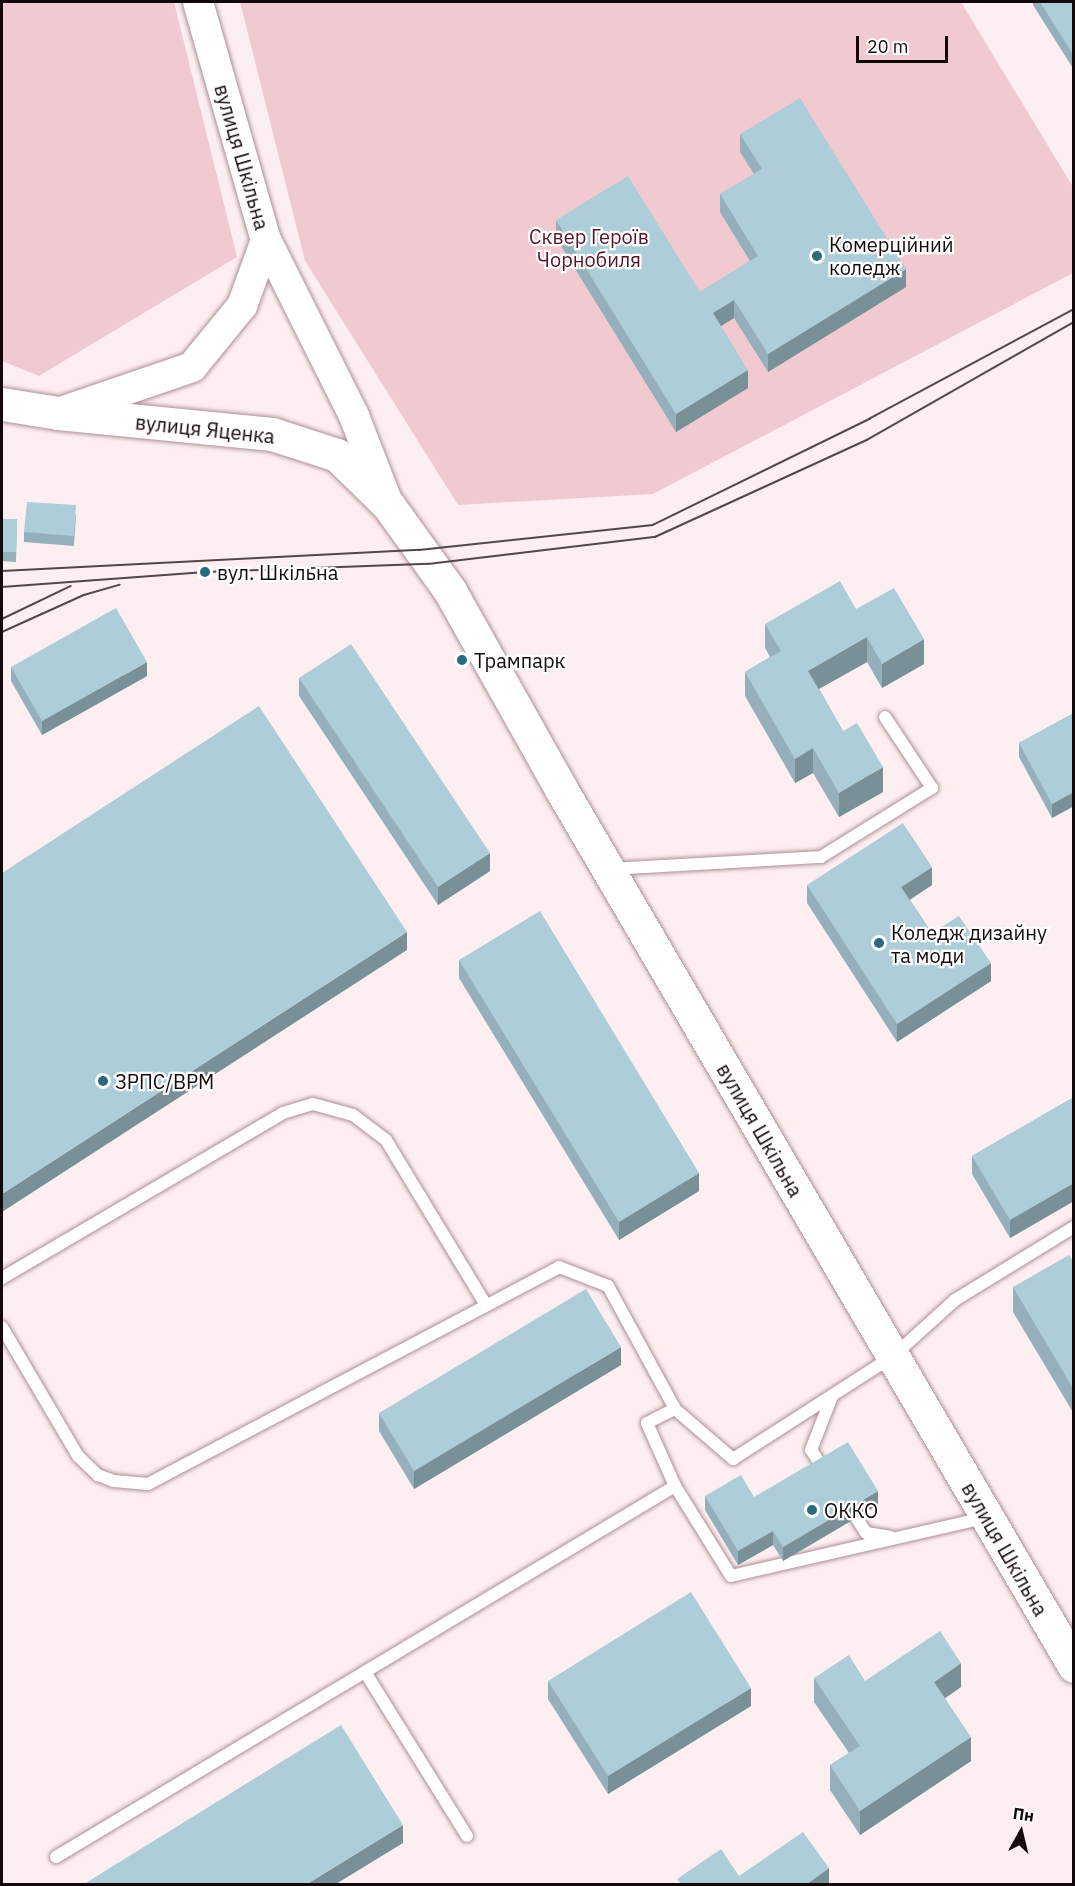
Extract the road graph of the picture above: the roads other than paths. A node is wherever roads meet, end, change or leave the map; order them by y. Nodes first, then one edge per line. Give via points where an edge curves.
1 (198, 2) edge
2 (266, 240) junction
3 (2, 404) edge
4 (58, 413) junction
5 (389, 506) junction
6 (450, 591) joint
7 (885, 717) dead end
8 (608, 869) junction
9 (1074, 1227) edge
10 (2, 1278) edge
11 (486, 1305) junction
12 (2, 1327) edge
13 (892, 1357) junction
14 (832, 1396) junction
15 (675, 1409) junction
16 (675, 1486) junction
17 (986, 1518) junction
18 (896, 1538) junction
19 (1074, 1666) edge
20 (365, 1672) junction
21 (467, 1836) dead end
22 (57, 1857) dead end

1 - 2 street, вулиця Шкільна
2 - 4 street, вулиця Шкільна via 242,306 192,367
2 - 5 street via 354,416
3 - 4 main road, вулиця Яценка
4 - 5 main road, вулиця Яценка via 272,434 338,455
5 - 6 main road, вулиця Яценка
6 - 8 main road, вулиця Шкільна
7 - 8 lane via 932,788 821,857
8 - 13 main road, вулиця Шкільна
9 - 13 lane via 955,1300
10 - 11 lane via 283,1113 313,1104 353,1114 386,1140
11 - 12 lane via 148,1485 98,1475 78,1456
11 - 15 lane via 559,1267 608,1286
13 - 14 lane
13 - 17 main road, вулиця Шкільна
14 - 15 lane via 733,1459
14 - 18 lane via 811,1449 866,1533
15 - 16 lane via 647,1423
16 - 18 lane via 731,1576
16 - 20 lane
17 - 18 lane
17 - 19 main road, вулиця Шкільна
20 - 21 lane
20 - 22 lane

